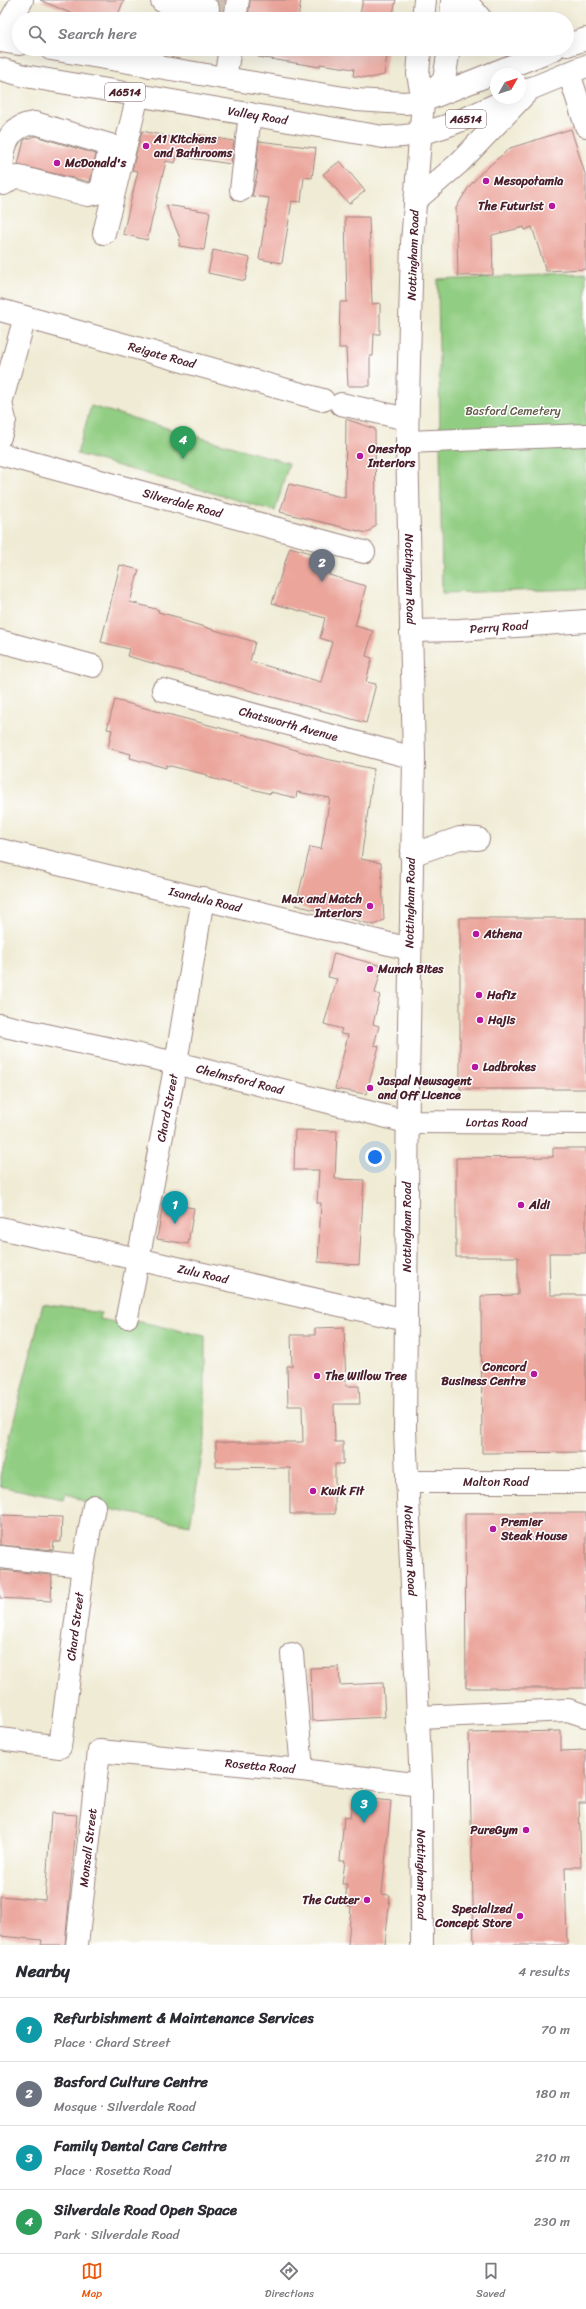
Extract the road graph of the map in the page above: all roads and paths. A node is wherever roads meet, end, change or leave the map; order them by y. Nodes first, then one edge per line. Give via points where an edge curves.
1 (22, 0) edge
2 (424, 0) edge
3 (452, 0) edge
4 (465, 0) edge
5 (161, 7) edge
6 (208, 9) tunnel mouth
7 (15, 12) edge
8 (423, 12) edge
9 (451, 12) edge
10 (475, 12) edge
11 (12, 18) edge
12 (586, 39) edge
13 (0, 40) edge
14 (574, 42) edge
15 (12, 43) edge
16 (138, 56) edge
17 (229, 56) edge
18 (419, 56) edge
19 (448, 56) edge
20 (536, 56) edge
21 (151, 57) edge
22 (0, 69) edge
23 (577, 70) edge
24 (225, 78) junction
25 (526, 91) edge
26 (138, 95) junction
27 (423, 101) junction
28 (497, 104) edge
29 (514, 104) edge
30 (250, 114) junction
31 (45, 125) joint
32 (586, 126) edge
33 (420, 132) junction
34 (241, 190) dead end
35 (415, 201) junction
36 (104, 233) dead end
37 (0, 310) edge
38 (25, 317) junction
39 (407, 419) junction
40 (586, 435) edge
41 (0, 437) edge
42 (407, 442) junction
43 (0, 454) edge
44 (364, 552) dead end
45 (586, 621) edge
46 (411, 631) junction
47 (0, 641) edge
48 (93, 666) dead end
49 (163, 690) dead end
50 (414, 758) junction
51 (478, 839) dead end
52 (0, 850) edge
53 (411, 855) junction
54 (203, 898) junction
55 (410, 949) junction
56 (0, 1025) edge
57 (176, 1063) junction
58 (407, 1122) junction
59 (586, 1123) edge
60 (0, 1228) edge
61 (137, 1258) junction
62 (126, 1317) dead end
63 (406, 1320) junction
64 (407, 1482) junction
65 (586, 1482) edge
66 (94, 1506) dead end
67 (0, 1557) edge
68 (83, 1566) junction
69 (292, 1654) dead end
70 (586, 1716) edge
71 (419, 1717) junction
72 (0, 1740) edge
73 (99, 1751) joint
74 (302, 1770) junction
75 (421, 1785) junction
76 (77, 1945) edge
77 (422, 1945) edge

1 - 7 main road
2 - 8 main road
3 - 9 main road
4 - 10 main road
5 - 6 main road
11 - 13 main road
12 - 14 main road
13 - 15 main road
16 - 21 main road, A6514
17 - 24 main road
18 - 27 main road, Nottingham Road via 418,74
19 - 27 main road via 444,80
20 - 27 main road, A6514
21 - 24 main road, A6514
22 - 26 main road, Valley Road / A6514 via 25,76
23 - 25 main road
23 - 32 main road
24 - 27 main road, A6514 via 356,100 405,103
26 - 30 main road, Valley Road / A6514
26 - 36 main road
27 - 33 main road, Nottingham Road
28 - 33 main road, Valley Road / A6514 via 447,127
29 - 35 main road via 459,163
30 - 33 main road, Valley Road / A6514 via 383,136 397,137
30 - 34 main road
31 - 31 main road via 27,124 9,135 2,153 1,171 4,184 12,178 19,177 88,195 97,192 102,186 110,144
33 - 35 main road, Nottingham Road
35 - 39 main road, Nottingham Road
37 - 38 main road, Reigate Road
38 - 39 main road, Reigate Road via 332,402
38 - 41 main road via 1,403 5,420
39 - 42 main road, Nottingham Road
40 - 42 main road
42 - 46 main road, Nottingham Road
43 - 44 main road, Silverdale Road
45 - 46 main road, Perry Road
46 - 50 main road, Nottingham Road
47 - 48 main road
49 - 50 main road, Chatsworth Avenue
50 - 53 main road, Nottingham Road
51 - 53 main road via 460,838
52 - 54 main road, Isandula Road
53 - 55 main road, Nottingham Road
54 - 55 main road, Isandula Road
54 - 57 main road, Chard Street
55 - 58 main road, Nottingham Road
56 - 57 main road, Chelmsford Road
57 - 58 main road, Chelmsford Road
57 - 61 main road, Chard Street
58 - 59 main road, Lortas Road
58 - 63 main road, Nottingham Road
60 - 61 main road, Zulu Road
61 - 62 main road, Chard Street
61 - 63 main road, Zulu Road
63 - 64 main road, Nottingham Road
64 - 65 main road, Malton Road
64 - 71 main road, Nottingham Road
66 - 68 main road, Chard Street
67 - 68 main road
68 - 72 main road, Chard Street via 60,1747
69 - 74 main road
70 - 71 main road via 568,1710
71 - 75 main road, Nottingham Road
73 - 74 main road, Rosetta Road
73 - 76 main road, Monsall Street
74 - 75 main road, Rosetta Road
75 - 77 main road, Nottingham Road

